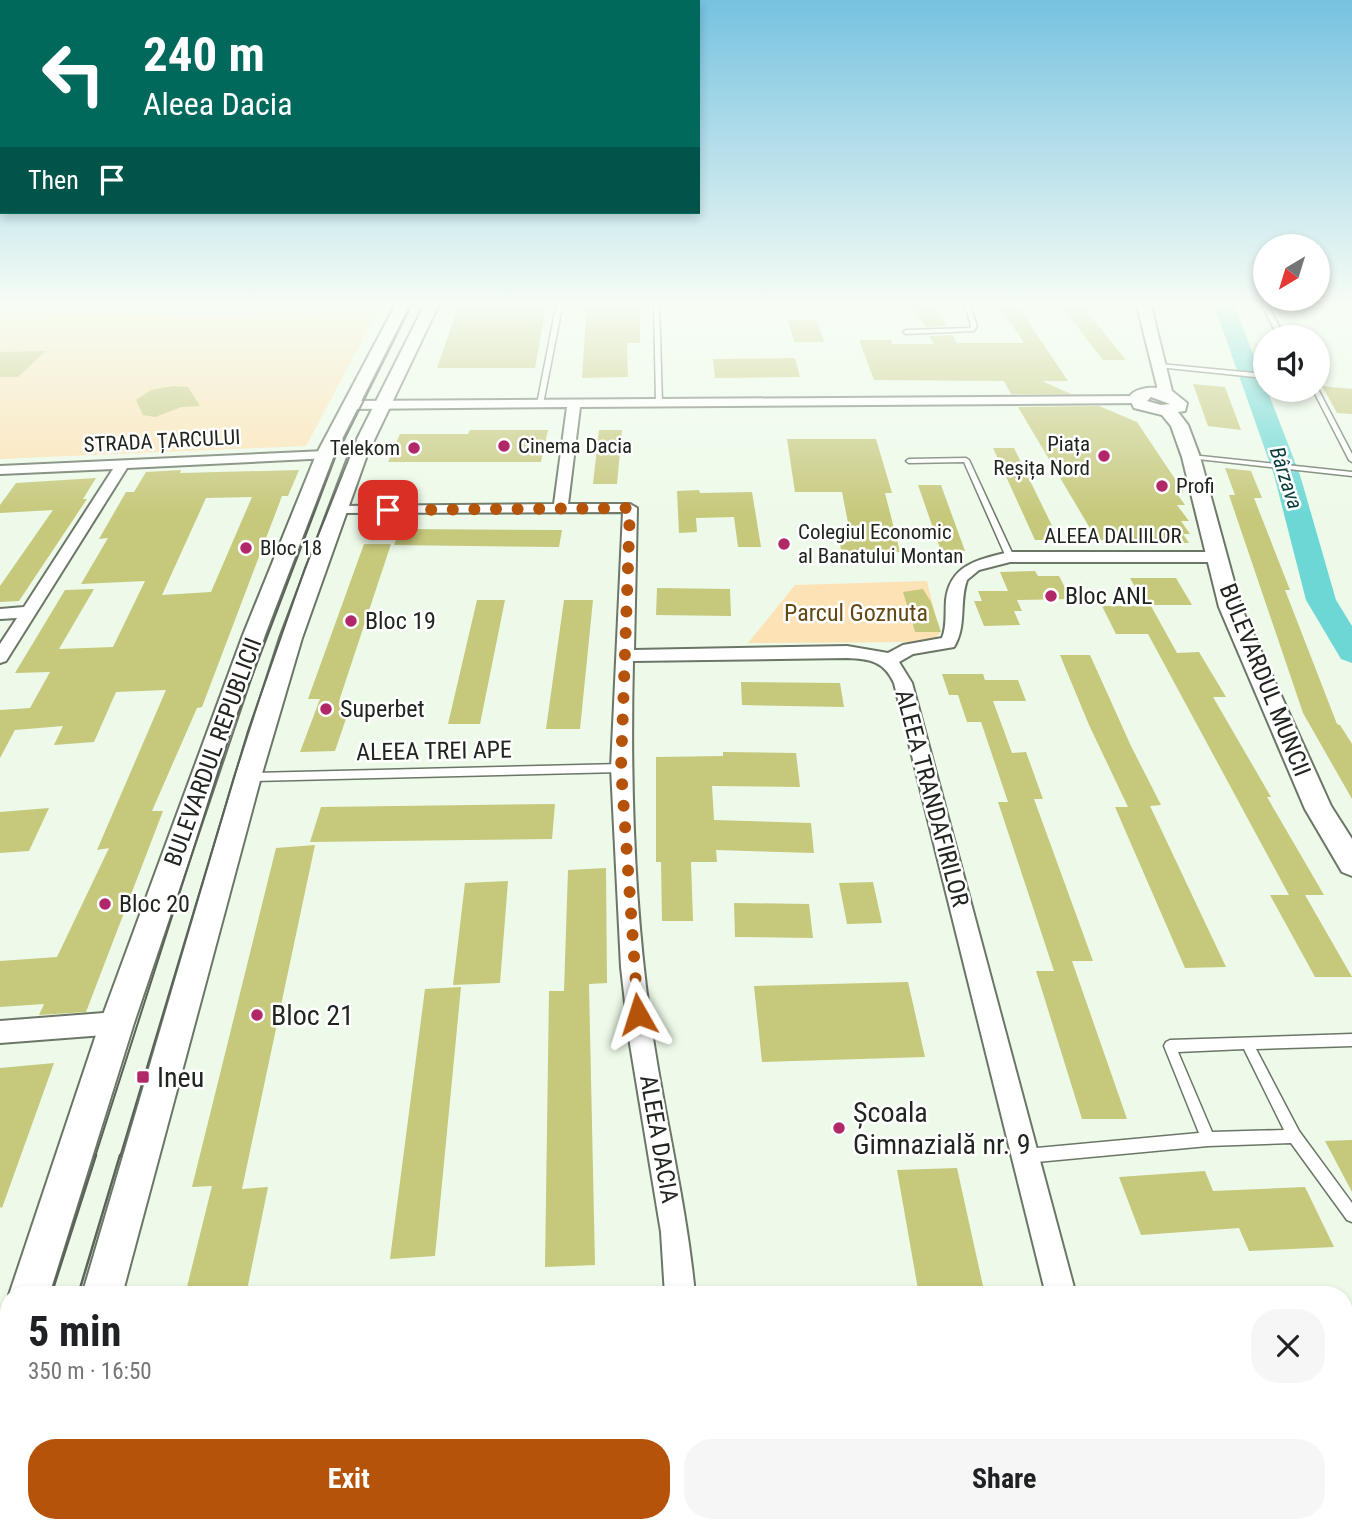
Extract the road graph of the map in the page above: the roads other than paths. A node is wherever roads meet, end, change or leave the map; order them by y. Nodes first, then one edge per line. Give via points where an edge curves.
1 (367, 373) edge
2 (398, 373) edge
3 (546, 373) edge
4 (658, 373) edge
5 (1161, 373) edge
6 (1234, 373) edge
7 (1253, 375) edge
8 (1138, 400) joint
9 (1166, 402) junction
10 (1322, 402) edge
11 (574, 403) junction
12 (659, 403) junction
13 (540, 404) junction
14 (350, 405) junction
15 (382, 405) junction
16 (325, 455) junction
17 (1191, 457) junction
18 (1352, 460) edge
19 (909, 461) dead end
20 (123, 464) junction
21 (0, 470) edge
22 (1352, 474) edge
23 (560, 509) junction
24 (337, 510) junction
25 (1217, 556) junction
26 (1010, 557) junction
27 (28, 612) junction
28 (0, 614) edge
29 (625, 656) junction
30 (0, 657) edge
31 (889, 660) junction
32 (621, 768) junction
33 (248, 777) junction
34 (1352, 864) edge
35 (117, 1023) junction
36 (0, 1031) edge
37 (1352, 1040) edge
38 (1248, 1045) junction
39 (1294, 1136) junction
40 (1208, 1139) junction
41 (1025, 1156) junction
42 (1352, 1215) edge
43 (32, 1286) edge
44 (105, 1286) edge
45 (679, 1286) edge
46 (1059, 1286) edge

1 - 14 main road, BULEVARDUL REPUBLICII
2 - 15 main road, BULEVARDUL REPUBLICII
3 - 13 lane
4 - 12 lane
5 - 9 main road, BULEVARDUL MUNCII
6 - 7 lane
8 - 9 main road via 1144,393
8 - 12 street
9 - 17 main road, BULEVARDUL MUNCII
10 - 18 lane
11 - 12 street
11 - 13 street
11 - 23 street
13 - 15 street
14 - 15 street
14 - 16 main road, BULEVARDUL REPUBLICII
15 - 24 main road, BULEVARDUL REPUBLICII
16 - 20 street, STRADA ȚARCULUI
16 - 35 main road, BULEVARDUL REPUBLICII via 244,661
17 - 22 lane
17 - 25 main road, BULEVARDUL MUNCII
19 - 26 lane, ALEEA DALIILOR via 966,460
20 - 21 street, STRADA ȚARCULUI
20 - 27 street
23 - 24 street, ALEEA DACIA
23 - 29 street, ALEEA DACIA via 630,508
24 - 33 main road, BULEVARDUL REPUBLICII
25 - 26 street, ALEEA DALIILOR
25 - 34 main road, BULEVARDUL MUNCII via 1230,607 1246,644 1319,809
26 - 31 street, ALEEA DALIILOR via 981,563 957,581 954,631 948,643 909,649
27 - 28 street
27 - 30 street
29 - 31 street, ALEEA TRANDAFIRILOR via 847,652
29 - 32 street, ALEEA DACIA
31 - 41 street, ALEEA TRANDAFIRILOR via 903,683
32 - 33 lane, ALEEA TREI APE
32 - 45 street, ALEEA DACIA via 640,1038 675,1232
33 - 44 main road, BULEVARDUL REPUBLICII
35 - 36 street
35 - 43 main road, BULEVARDUL REPUBLICII
37 - 38 lane
38 - 39 lane
38 - 40 lane via 1170,1046
39 - 40 lane
39 - 42 lane
40 - 41 lane
41 - 46 street, ALEEA TRANDAFIRILOR

